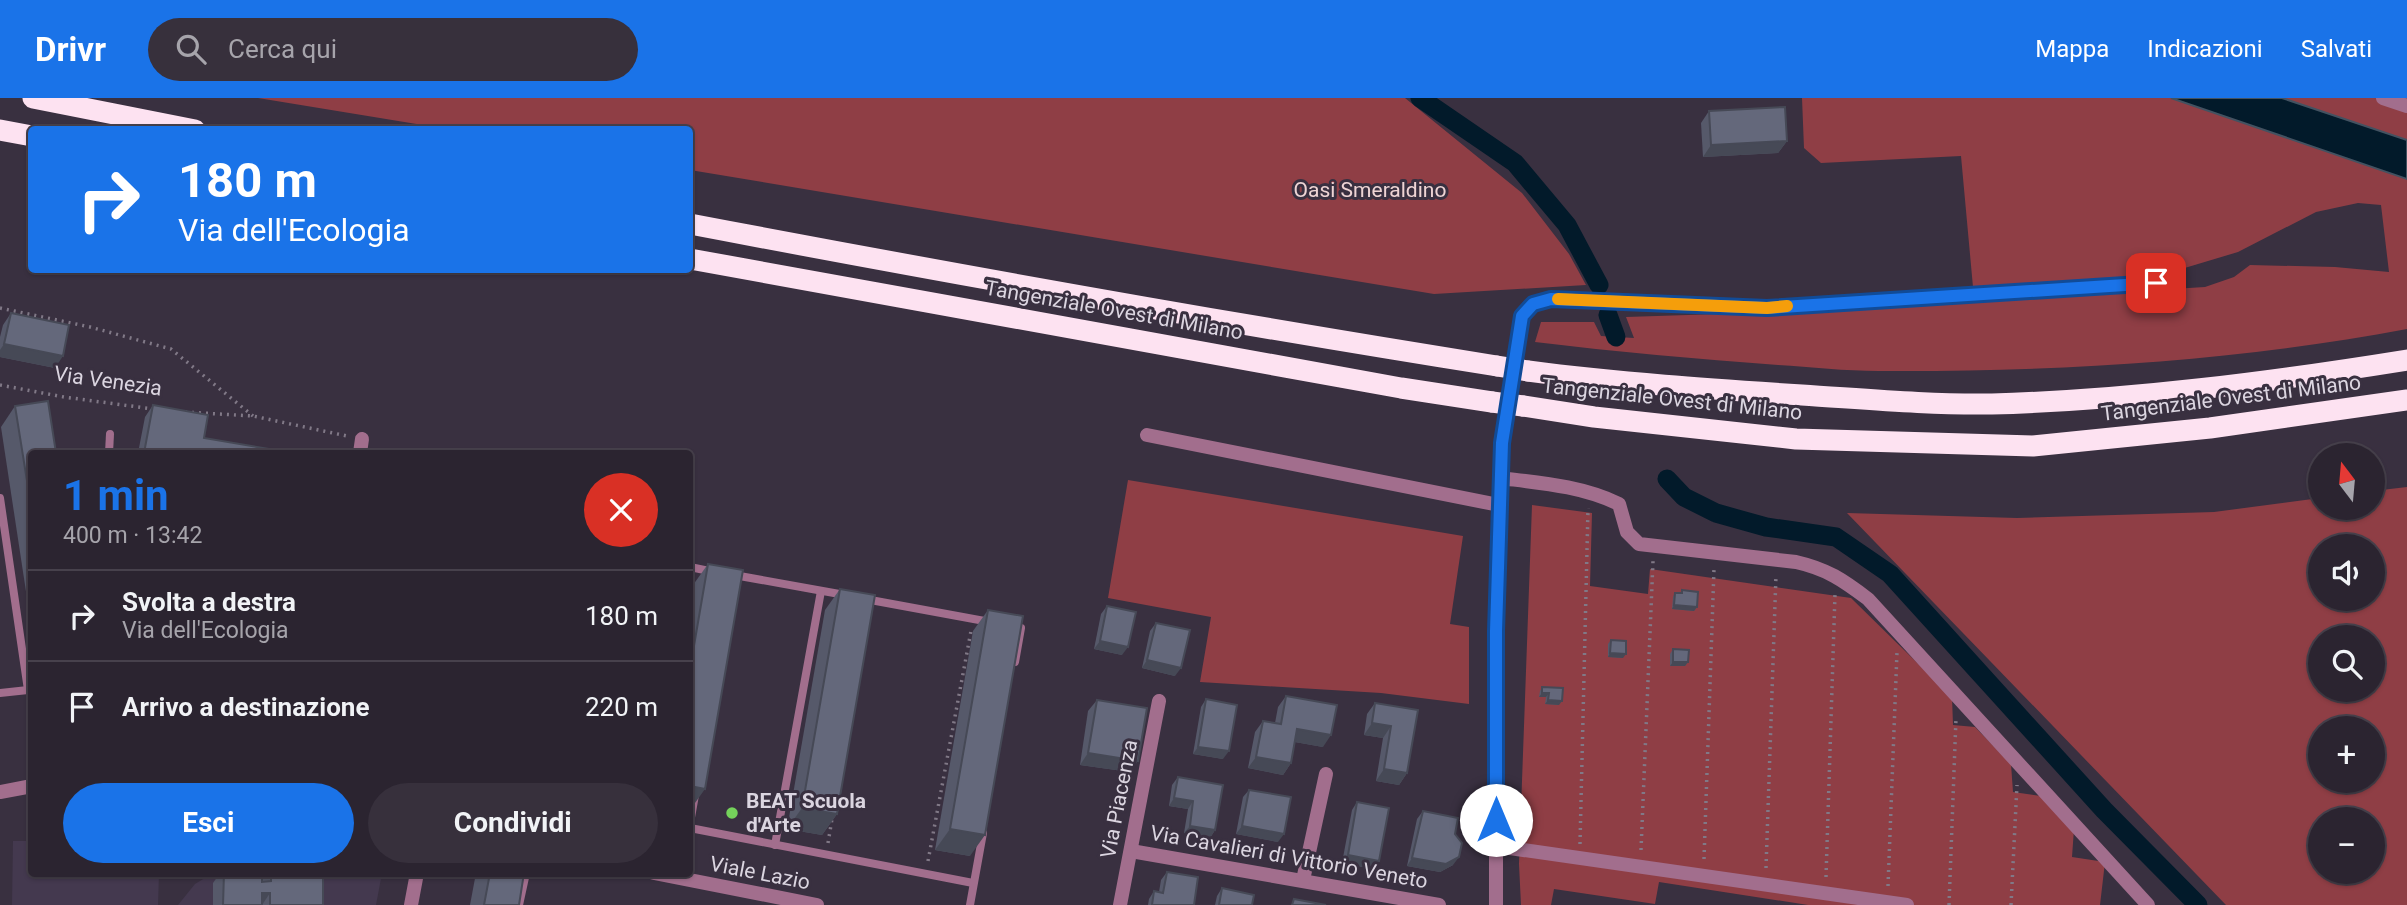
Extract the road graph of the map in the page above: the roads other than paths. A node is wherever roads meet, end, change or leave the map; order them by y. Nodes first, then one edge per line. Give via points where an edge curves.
1 (33, 98) edge
2 (2384, 98) edge
3 (2407, 106) edge
4 (174, 126) edge
5 (0, 130) edge
6 (28, 135) edge
7 (693, 225) edge
8 (693, 260) edge
9 (2156, 283) dead end
10 (1522, 316) joint
11 (2407, 360) edge
12 (2407, 400) edge
13 (110, 433) dead end
14 (1147, 435) dead end
15 (108, 450) edge
16 (1500, 478) junction
17 (0, 498) edge
18 (1499, 505) junction
19 (693, 568) edge
20 (736, 576) junction
21 (734, 589) edge
22 (821, 591) junction
23 (1014, 668) edge
24 (0, 693) edge
25 (1159, 701) dead end
26 (1326, 774) dead end
27 (697, 782) edge
28 (28, 787) edge
29 (0, 792) edge
30 (693, 807) edge
31 (693, 827) edge
32 (983, 829) edge
33 (775, 845) junction
34 (1496, 846) junction
35 (1131, 851) junction
36 (416, 877) edge
37 (525, 877) edge
38 (670, 877) edge
39 (1303, 880) junction
40 (973, 883) junction
41 (760, 899) edge
42 (411, 905) edge
43 (519, 905) edge
44 (817, 905) edge
45 (970, 905) edge
46 (1120, 905) edge
47 (1439, 905) edge
48 (1496, 905) edge
49 (1907, 905) edge
50 (2148, 905) edge

1 - 4 highway
2 - 3 street
5 - 6 highway
7 - 11 highway, Tangenziale Ovest di Milano, bridge via 1294,334 1621,383 1990,404 2286,379
8 - 12 highway, Tangenziale Ovest di Milano, bridge via 1401,388 1594,417 1796,439 2033,446 2210,428
9 - 10 lane via 1767,308 1551,299 1533,304
10 - 16 street
13 - 15 lane
14 - 18 street
16 - 18 street
16 - 50 street via 1568,486 1619,504 1627,532 1639,544 1776,560 1835,575 1868,599
17 - 24 lane via 28,690
18 - 34 street
19 - 20 lane
20 - 21 lane
20 - 22 lane
22 - 23 lane via 1021,628
22 - 33 lane
25 - 35 street, Via Piacenza
26 - 39 street
27 - 30 lane
28 - 29 street
31 - 33 lane
32 - 40 lane
33 - 40 lane
34 - 48 street
34 - 49 street
35 - 39 street, Via Cavalieri di Vittorio Veneto
35 - 46 street, Via Piacenza
36 - 42 street
37 - 43 lane
38 - 41 street, Viale Lazio
39 - 47 street, Via Cavalieri di Vittorio Veneto
40 - 45 lane
41 - 44 street, Viale Lazio

